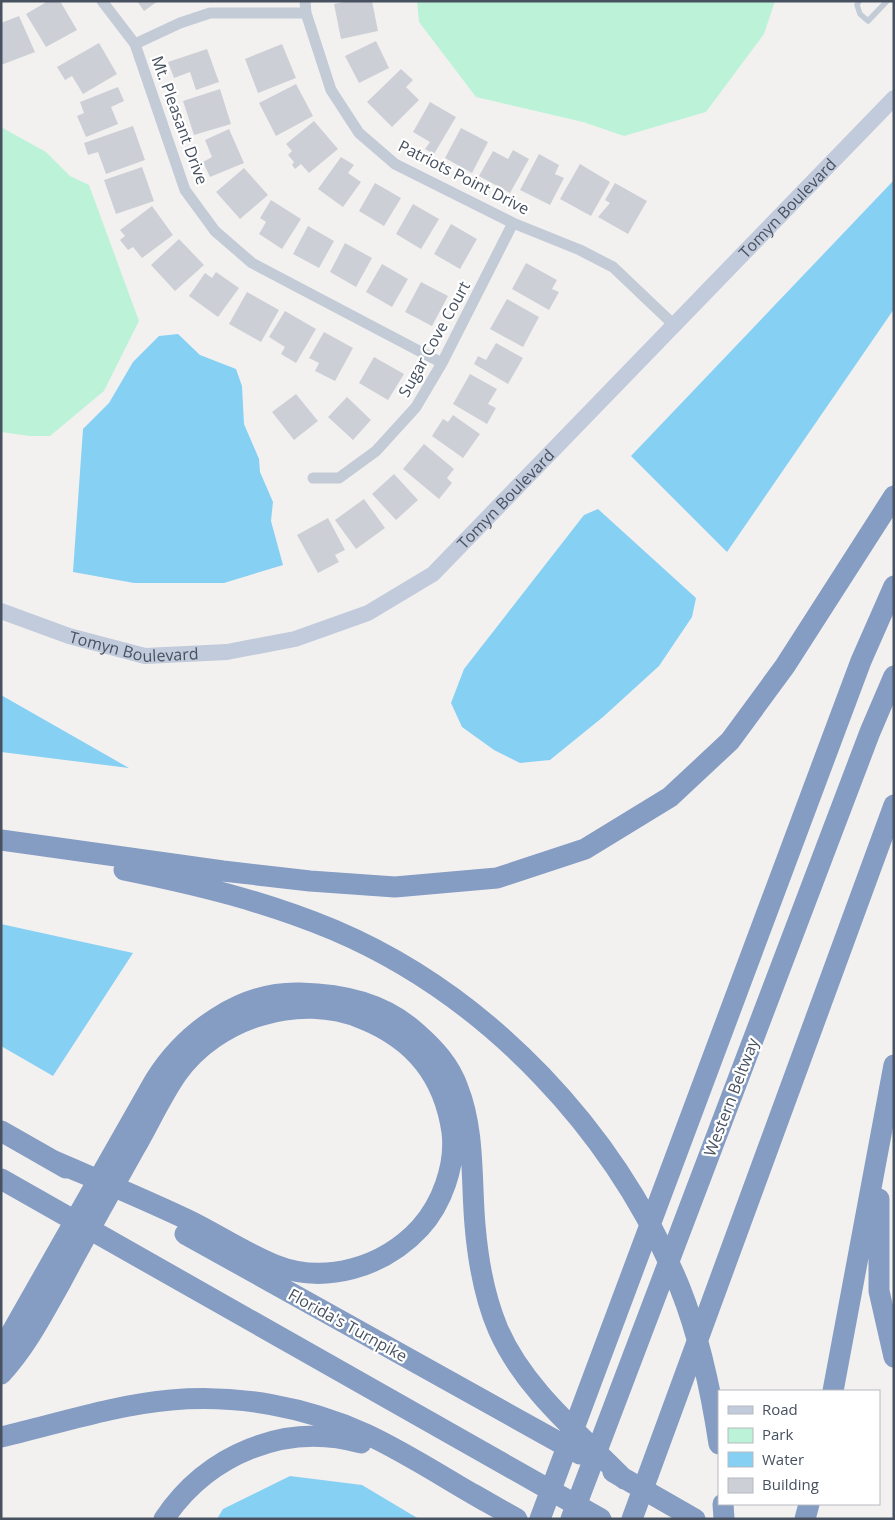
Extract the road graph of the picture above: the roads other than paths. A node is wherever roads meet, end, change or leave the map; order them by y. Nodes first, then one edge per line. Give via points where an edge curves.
1 (102, 1) edge
2 (859, 1) edge
3 (887, 1) edge
4 (305, 7) edge
5 (135, 44) junction
6 (894, 98) edge
7 (513, 223) junction
8 (674, 325) junction
9 (442, 363) junction
10 (313, 478) dead end
11 (894, 496) edge
12 (894, 586) edge
13 (1, 611) edge
14 (894, 676) edge
15 (894, 805) edge
16 (1, 840) edge
17 (1, 845) edge
18 (894, 1065) edge
19 (894, 1074) edge
20 (1, 1131) edge
21 (122, 1156) junction
22 (54, 1161) junction
23 (1, 1179) edge
24 (63, 1261) junction
25 (1, 1351) edge
26 (894, 1357) edge
27 (1, 1374) edge
28 (833, 1390) edge
29 (1, 1437) edge
30 (718, 1439) edge
31 (624, 1479) junction
32 (485, 1501) junction
33 (724, 1505) edge
34 (809, 1505) edge
35 (164, 1519) edge
36 (517, 1519) edge
37 (540, 1519) edge
38 (572, 1519) edge
39 (601, 1519) edge
40 (632, 1519) edge
41 (695, 1519) edge
42 (724, 1519) edge
43 (805, 1519) edge

1 - 5 street, Mt. Pleasant Drive
2 - 3 lane via 860,14 868,21
4 - 5 street via 210,13
4 - 7 street, Patriots Point Drive via 331,90 359,133 395,164
5 - 9 street, Mt. Pleasant Drive via 185,190 215,231 252,263
6 - 8 street, Tomyn Boulevard
7 - 8 street, Patriots Point Drive via 613,267
7 - 9 street, Sugar Cove Court
8 - 13 street, Tomyn Boulevard via 433,574 368,613 285,641 226,652 145,656 69,636
9 - 10 street, Sugar Cove Court via 416,407 376,451 339,478
11 - 16 highway via 785,666 730,741 670,797 585,849 497,878 395,887 223,871
12 - 37 highway via 861,661
14 - 38 highway, Western Beltway via 866,741
15 - 40 highway
17 - 30 highway via 209,888 270,906 335,931 401,965 456,1000 506,1042 558,1094 604,1152 643,1213 680,1288 703,1357
18 - 28 highway
19 - 26 highway via 877,1216 879,1291
20 - 22 highway, Florida's Turnpike
21 - 22 highway via 178,1073 214,1037 243,1022 293,1009 323,1009 354,1015 377,1024 400,1039 421,1057 435,1078 448,1107 452,1138 451,1166 444,1190 428,1220 409,1240 388,1255 363,1266 331,1273 304,1272 276,1265 186,1219
21 - 24 highway
21 - 31 highway via 165,1063 205,1025 240,1006 269,996 296,992 328,994 360,1000 409,1026 444,1060 464,1106 484,1289 499,1330 519,1367 544,1397
22 - 31 highway, Florida's Turnpike
23 - 39 highway
24 - 25 highway
24 - 27 highway via 34,1330
29 - 32 highway via 168,1400 218,1399 271,1404 328,1418 368,1435
31 - 41 highway, Florida's Turnpike
32 - 35 highway via 371,1445 331,1437 307,1437 276,1440 250,1447 225,1459 193,1482
32 - 36 highway
33 - 42 highway
34 - 43 highway

